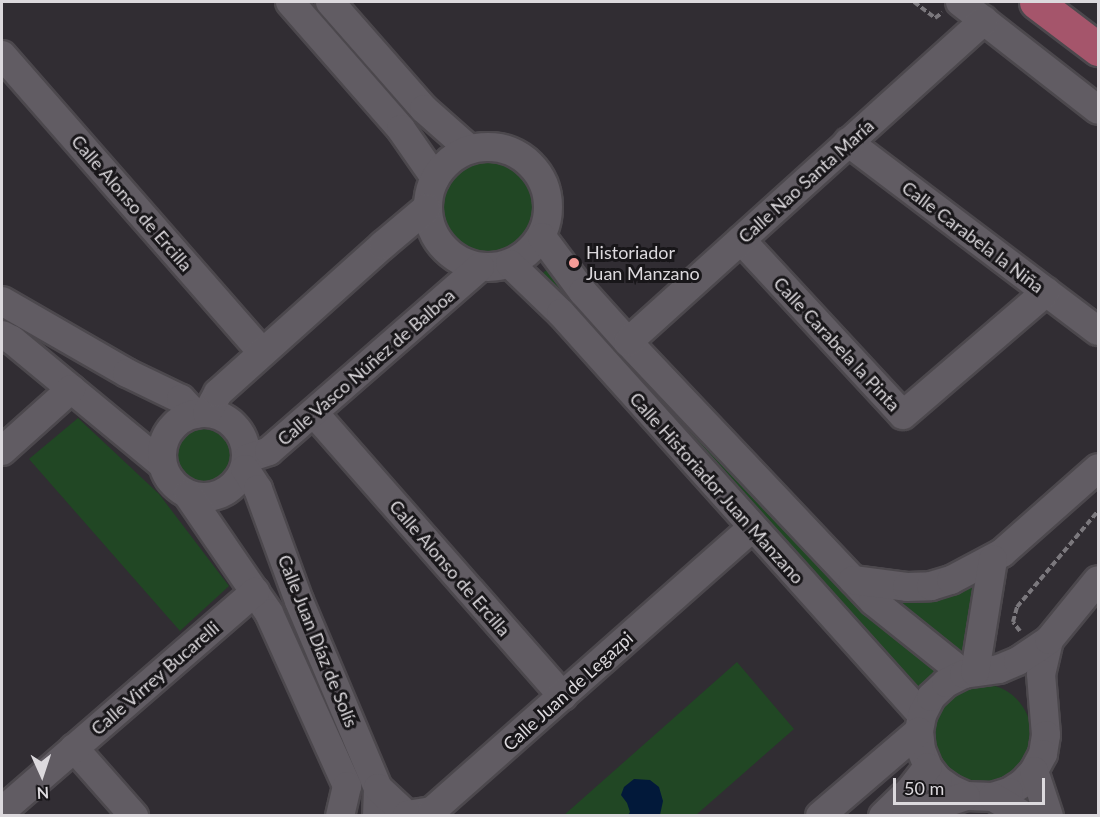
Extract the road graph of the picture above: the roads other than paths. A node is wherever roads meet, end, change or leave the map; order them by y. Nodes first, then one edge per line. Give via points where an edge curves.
1 (290, 2) edge
2 (330, 2) edge
3 (1036, 2) edge
4 (949, 4) edge
5 (984, 20) junction
6 (1098, 49) edge
7 (6, 69) edge
8 (1098, 110) edge
9 (848, 142) junction
10 (469, 149) junction
11 (435, 178) junction
12 (427, 208) junction
13 (542, 237) junction
14 (741, 240) junction
15 (510, 264) junction
16 (480, 267) junction
17 (1046, 292) junction
18 (2, 301) edge
19 (1098, 332) edge
20 (2, 335) edge
21 (628, 342) junction
22 (262, 352) junction
23 (71, 389) junction
24 (201, 413) junction
25 (314, 413) junction
26 (2, 451) edge
27 (162, 464) junction
28 (247, 464) junction
29 (1098, 468) edge
30 (188, 495) junction
31 (752, 528) junction
32 (993, 559) junction
33 (853, 580) junction
34 (1098, 580) edge
35 (255, 592) junction
36 (1049, 640) junction
37 (975, 672) junction
38 (563, 696) junction
39 (1043, 716) junction
40 (921, 723) junction
41 (74, 748) junction
42 (928, 767) junction
43 (1034, 771) junction
44 (980, 796) junction
45 (377, 802) edge
46 (2, 811) edge
47 (134, 816) edge
48 (340, 816) edge
49 (820, 816) edge
50 (883, 816) edge
51 (906, 816) edge
52 (1025, 816) edge
53 (1049, 816) edge

1 - 11 street via 401,129
2 - 10 street via 424,109
3 - 6 main road
4 - 5 street
5 - 8 street via 1069,82
5 - 9 street, Calle Nao Santa María
7 - 22 street, Calle Alonso de Ercilla
9 - 14 street, Calle Nao Santa María
9 - 17 street, Calle Carabela la Niña
10 - 11 street via 449,160
10 - 13 street via 492,146 521,155 542,177 550,207
11 - 12 street
12 - 16 street via 435,236 453,257
12 - 22 street
13 - 15 street via 528,254
13 - 21 street, Calle Historiador Juan Manzano
14 - 17 street, Calle Carabela la Pinta via 903,415
14 - 21 street, Calle Nao Santa María
15 - 16 street
15 - 31 street, Calle Historiador Juan Manzano via 561,313
16 - 25 street, Calle Vasco Núñez de Balboa
17 - 19 street, Calle Carabela la Niña
18 - 24 street
20 - 23 street
21 - 33 street, Calle Historiador Juan Manzano
22 - 24 street
23 - 26 street
23 - 27 street
24 - 27 street via 175,424 163,442
24 - 28 street via 228,420 243,436
25 - 28 street, Calle Vasco Núñez de Balboa
25 - 38 street, Calle Alonso de Ercilla
27 - 30 street via 171,483
28 - 30 street, Calle Vasco Núñez de Balboa via 232,488 212,498
28 - 45 street, Calle Juan Díaz de Solís
29 - 32 street
30 - 35 street, Calle Juan Díaz de Solís
31 - 38 street, Calle Juan de Legazpi
31 - 40 street, Calle Historiador Juan Manzano
32 - 33 street via 931,586
32 - 37 street
33 - 37 street, Calle Historiador Juan Manzano via 873,601
34 - 36 street
35 - 41 street, Calle Virrey Bucarelli
35 - 48 street, Calle Juan Díaz de Solís via 269,613 347,786
36 - 37 street via 1018,661 999,669
36 - 39 street via 1041,674
37 - 39 street via 1004,675 1021,684 1035,699
37 - 40 street via 945,683 931,697
38 - 45 street, Calle Juan de Legazpi via 432,811 407,815
39 - 43 street via 1043,754
40 - 42 street via 921,750
40 - 49 street
41 - 46 street, Calle Virrey Bucarelli
41 - 47 street
42 - 44 street via 938,780
42 - 50 street
43 - 44 street via 1009,792
43 - 53 street
44 - 51 street
44 - 52 street

